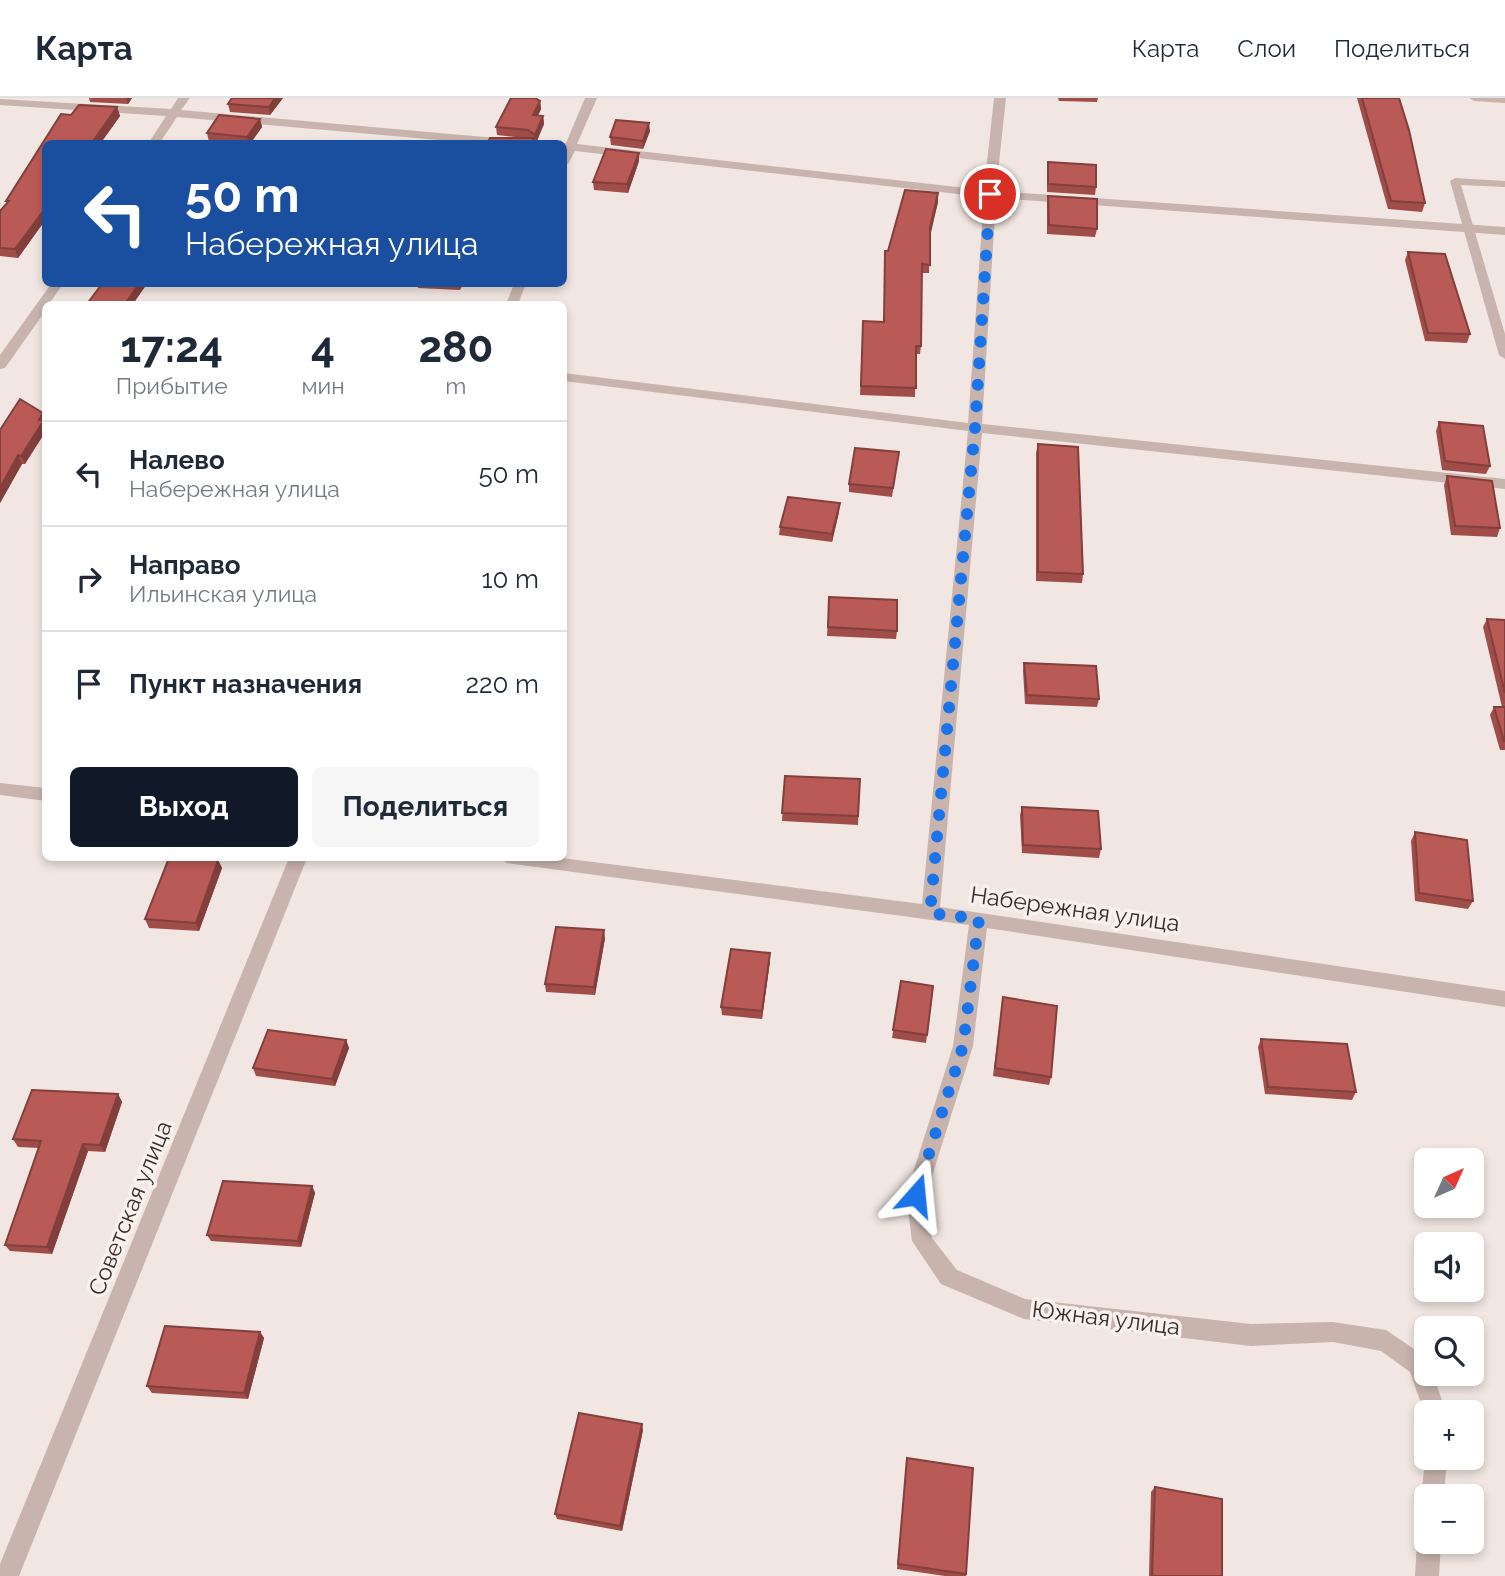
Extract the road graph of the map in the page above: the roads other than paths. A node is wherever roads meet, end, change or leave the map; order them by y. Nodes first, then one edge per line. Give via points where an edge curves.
1 (184, 98) edge
2 (591, 98) edge
3 (1000, 98) edge
4 (1474, 98) edge
5 (1505, 100) edge
6 (0, 102) edge
7 (174, 113) junction
8 (156, 140) edge
9 (483, 140) edge
10 (567, 145) edge
11 (567, 147) edge
12 (1505, 184) edge
13 (990, 194) junction
14 (1470, 229) junction
15 (1505, 231) edge
16 (40, 318) edge
17 (1505, 355) edge
18 (0, 365) edge
19 (567, 377) edge
20 (975, 428) junction
21 (1505, 484) edge
22 (0, 789) edge
23 (42, 794) edge
24 (297, 861) edge
25 (535, 861) edge
26 (930, 913) junction
27 (979, 919) junction
28 (1505, 999) edge
29 (1431, 1400) edge
30 (1428, 1554) edge
31 (7, 1576) edge
32 (1427, 1576) edge

1 - 7 street
2 - 10 street
3 - 13 street
4 - 5 lane
6 - 7 street
7 - 8 street
7 - 9 street
11 - 13 street
12 - 14 lane via 1455,181
13 - 14 street
13 - 20 street
14 - 15 street
14 - 17 lane
16 - 18 street
19 - 20 street
20 - 21 street
20 - 26 street
22 - 23 street
24 - 31 street, Советская улица
25 - 26 street, Набережная улица
26 - 27 street, Набережная улица
27 - 28 street, Набережная улица
27 - 29 street, Южная улица via 963,1046 916,1195 922,1241 949,1278 1024,1308 1251,1335 1333,1332 1386,1341 1419,1365
30 - 32 street

